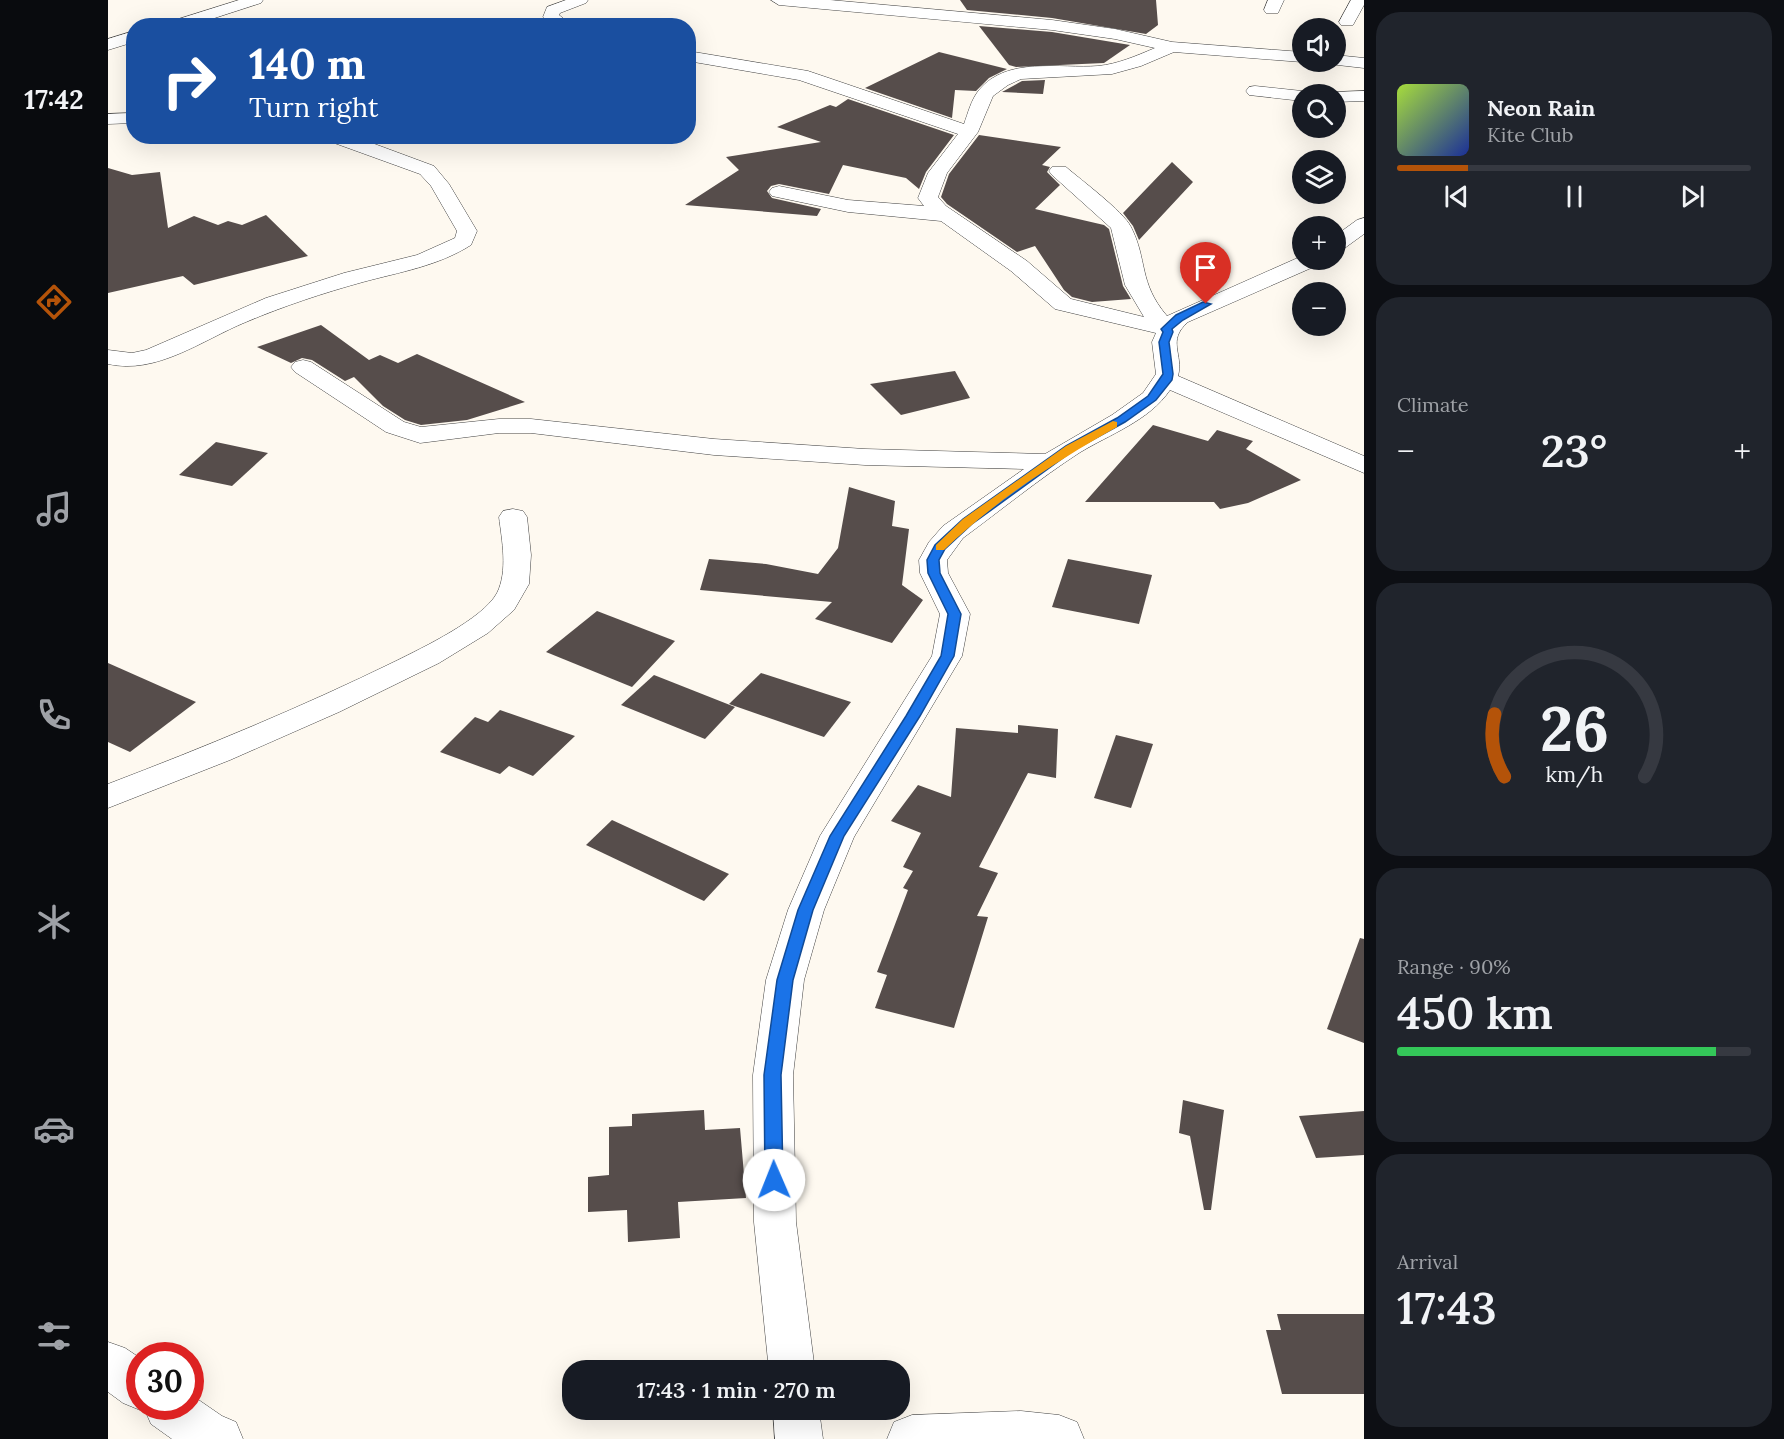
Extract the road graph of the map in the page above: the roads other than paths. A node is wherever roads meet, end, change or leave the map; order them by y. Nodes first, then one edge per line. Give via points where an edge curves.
1 (255, 0) edge
2 (580, 0) edge
3 (779, 0) edge
4 (1359, 0) edge
5 (197, 18) edge
6 (553, 18) edge
7 (1347, 22) dead end
8 (126, 39) edge
9 (108, 45) edge
10 (1172, 46) junction
11 (1292, 56) edge
12 (696, 57) edge
13 (1346, 61) edge
14 (1364, 63) edge
15 (1255, 91) dead end
16 (1292, 95) edge
17 (1364, 96) edge
18 (1346, 97) edge
19 (126, 118) edge
20 (108, 119) edge
21 (969, 132) junction
22 (357, 144) edge
23 (1059, 171) dead end
24 (779, 192) dead end
25 (949, 216) junction
26 (1364, 224) edge
27 (1346, 238) edge
28 (1292, 268) edge
29 (1166, 329) junction
30 (108, 357) edge
31 (303, 367) dead end
32 (1167, 380) junction
33 (1051, 462) junction
34 (1364, 465) edge
35 (513, 517) dead end
36 (108, 796) edge
37 (791, 1360) edge
38 (108, 1364) edge
39 (126, 1377) edge
40 (186, 1420) edge
41 (797, 1420) edge
42 (218, 1439) edge
43 (800, 1439) edge
44 (912, 1439) edge
45 (1059, 1439) edge

1 - 5 street
2 - 6 street via 553,10
3 - 10 street via 1052,25
4 - 7 street
8 - 9 street
10 - 11 street
10 - 21 street via 1109,70 1046,70 1006,79 986,93
12 - 21 street via 802,75
13 - 14 street
15 - 16 street
17 - 18 street
19 - 20 street
21 - 25 street via 929,190 932,205
22 - 30 street via 434,175 467,231 464,241 442,253 270,305 152,357 129,361
23 - 29 street via 1120,225 1143,301
24 - 25 street via 848,206
25 - 29 street via 1019,266 1063,304
26 - 27 street
28 - 29 street via 1191,311
29 - 32 street
31 - 33 street via 395,427 420,435 531,426 714,447 865,457
32 - 33 street via 1152,398 1121,420
32 - 34 street
33 - 37 street via 967,521 939,548 933,560 934,573 955,614 947,656 837,836 806,910 788,970 773,1098 775,1222
35 - 36 street via 518,565 511,593 472,630 314,714
38 - 39 street
40 - 42 street
41 - 43 street
44 - 45 street

